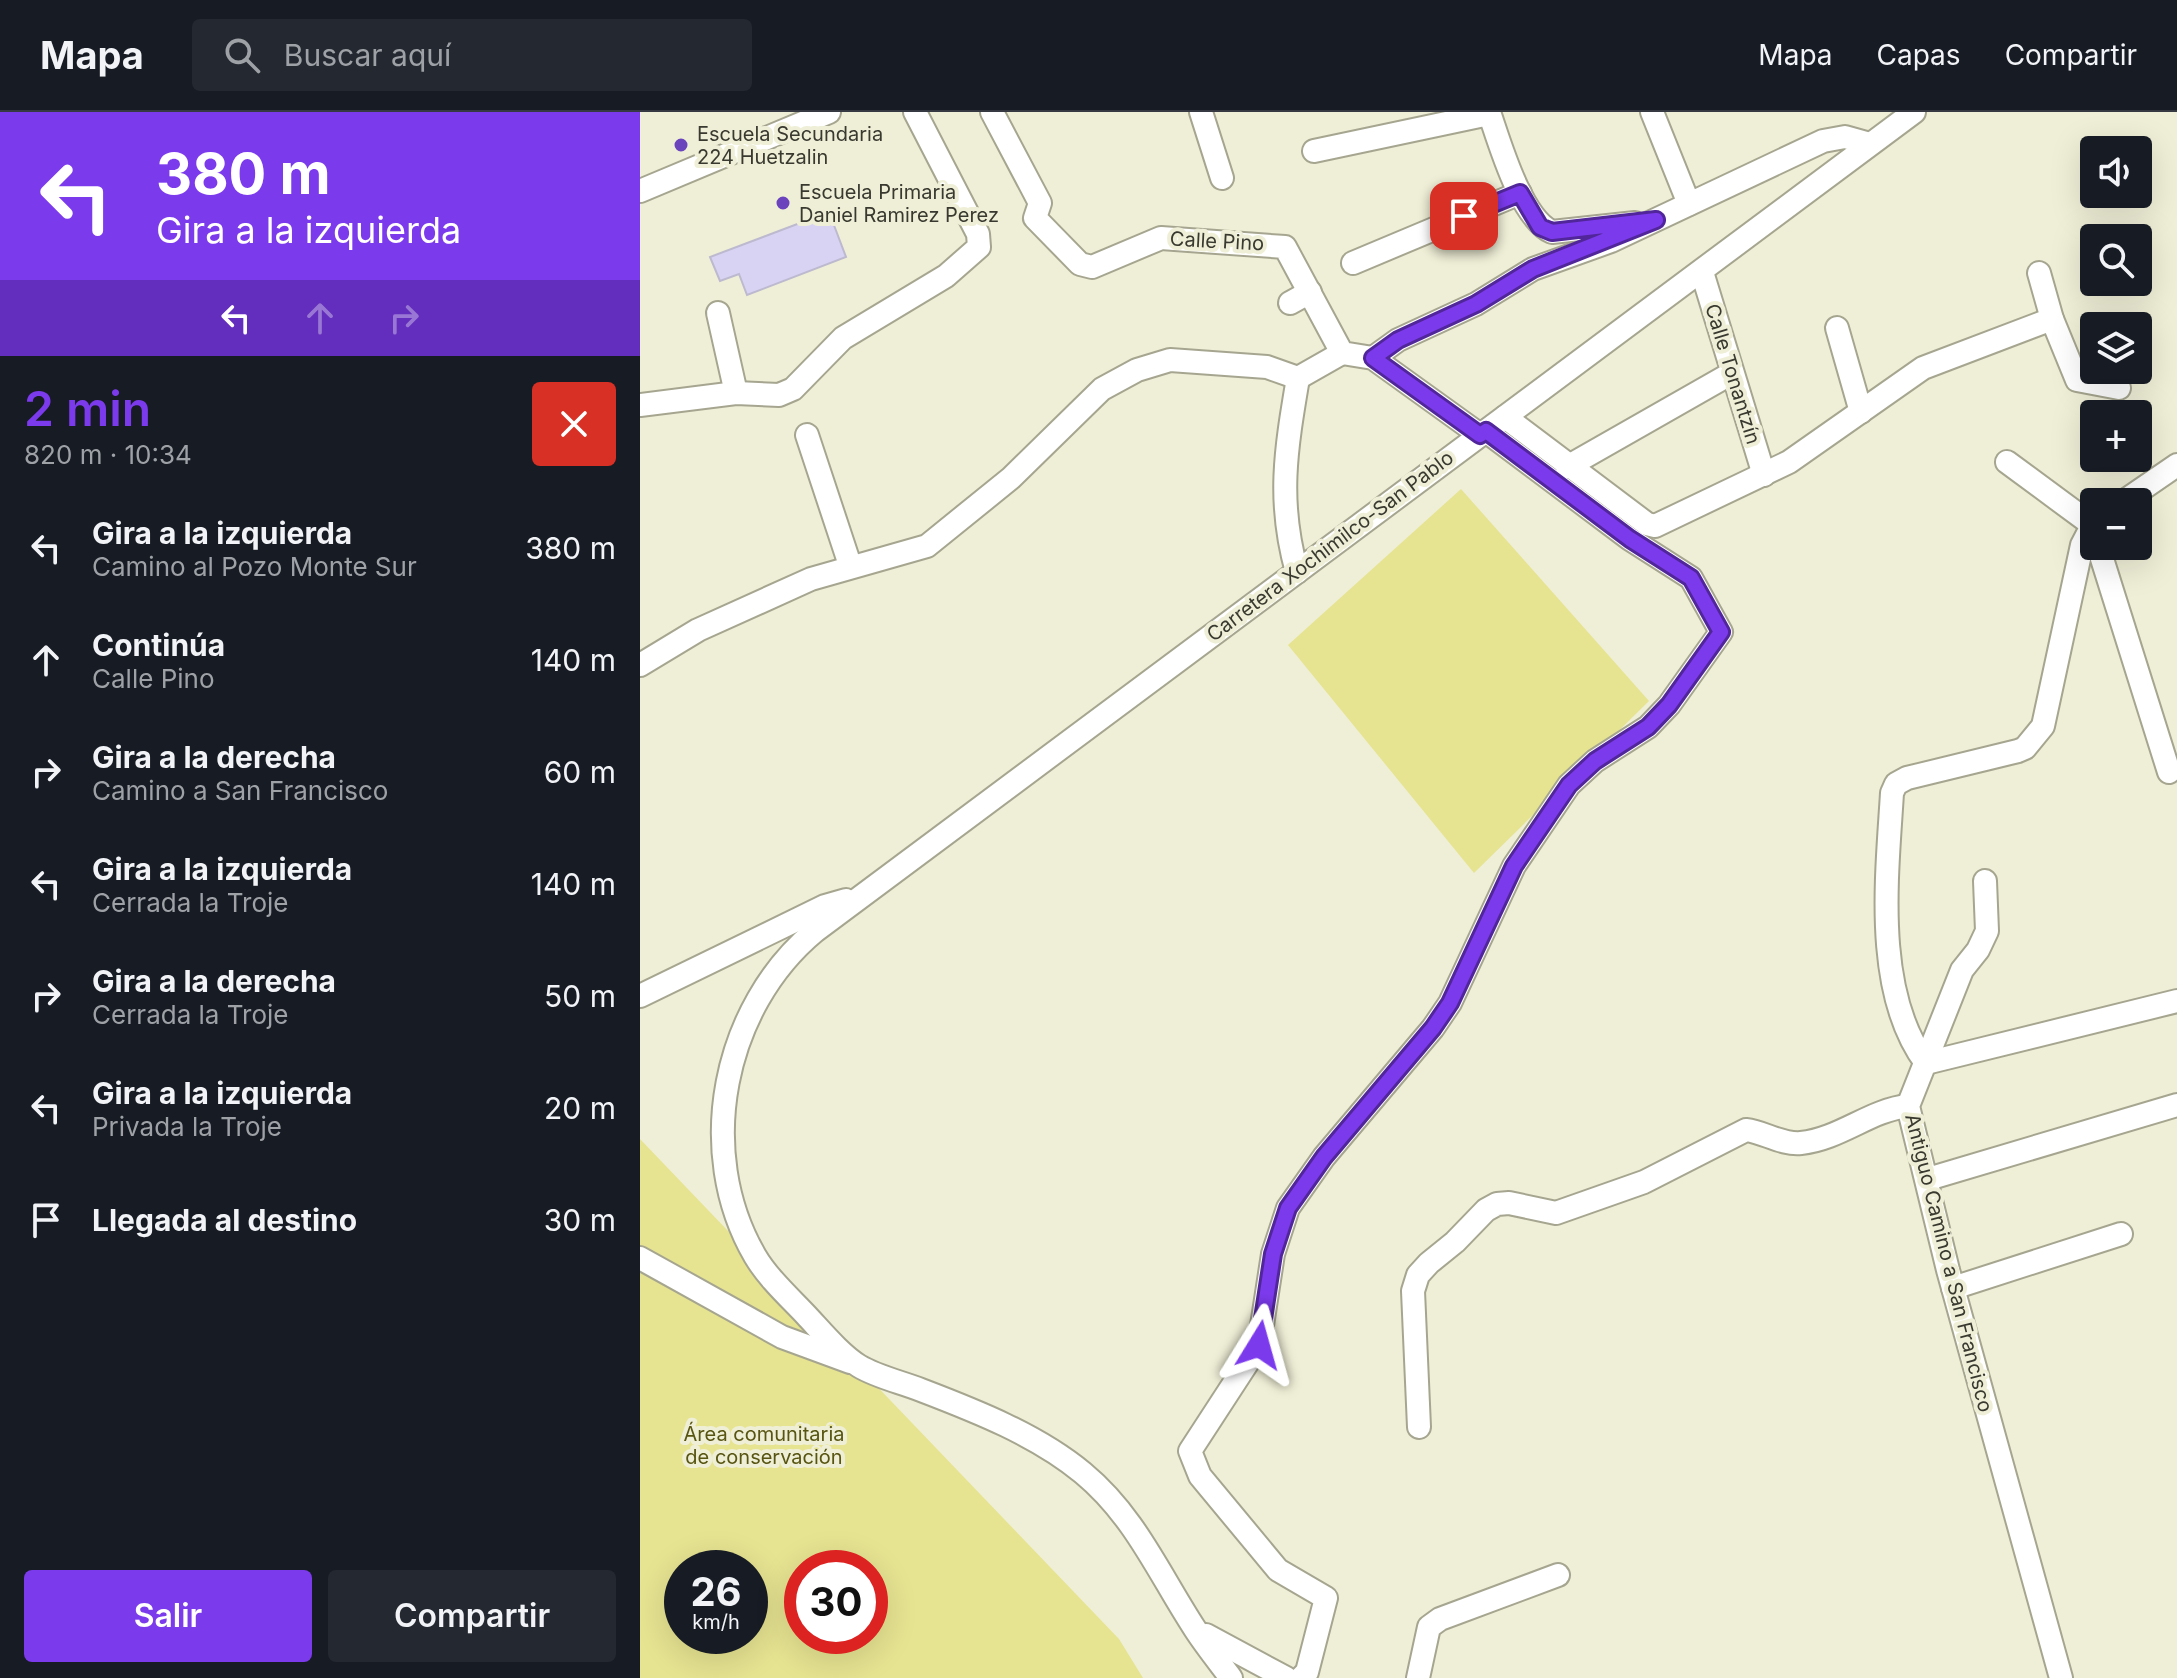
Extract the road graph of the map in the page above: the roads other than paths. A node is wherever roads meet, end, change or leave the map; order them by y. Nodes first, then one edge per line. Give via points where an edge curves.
1 (829, 112) edge
2 (915, 112) edge
3 (992, 112) edge
4 (1201, 112) edge
5 (1652, 112) edge
6 (1489, 113) edge
7 (1906, 115) edge
8 (1870, 144) junction
9 (1314, 151) dead end
10 (1222, 178) dead end
11 (640, 191) edge
12 (1520, 193) junction
13 (1689, 204) junction
14 (1656, 220) junction
15 (1353, 263) dead end
16 (1702, 272) junction
17 (2039, 273) dead end
18 (1310, 292) junction
19 (1290, 303) dead end
20 (718, 313) dead end
21 (2052, 319) junction
22 (1837, 328) dead end
23 (1342, 353) junction
24 (1373, 358) junction
25 (1732, 373) junction
26 (1298, 378) junction
27 (2119, 388) dead end
28 (736, 393) junction
29 (640, 405) edge
30 (1861, 412) junction
31 (1505, 417) junction
32 (1483, 433) junction
33 (807, 435) dead end
34 (2007, 462) dead end
35 (2177, 465) edge
36 (1567, 467) junction
37 (1764, 475) junction
38 (2143, 488) edge
39 (2080, 521) edge
40 (2080, 554) edge
41 (2103, 560) edge
42 (850, 565) junction
43 (1297, 572) junction
44 (640, 665) edge
45 (2169, 772) dead end
46 (1985, 881) dead end
47 (863, 895) junction
48 (640, 996) edge
49 (2177, 1001) edge
50 (1926, 1063) junction
51 (2177, 1105) edge
52 (1908, 1106) junction
53 (1928, 1179) junction
54 (2121, 1234) dead end
55 (640, 1258) edge
56 (1953, 1288) junction
57 (859, 1366) junction
58 (1419, 1427) dead end
59 (1558, 1575) dead end
60 (1194, 1628) junction
61 (1231, 1678) edge
62 (1286, 1678) edge
63 (1301, 1678) edge
64 (1418, 1678) edge
65 (2061, 1678) edge

1 - 11 street
2 - 28 street via 978,234 979,247 946,276 843,338 793,389 779,395
3 - 18 street, Calle Pino via 1040,203 1035,218 1080,264 1092,267 1161,238 1277,245 1285,247
4 - 10 street
5 - 13 street
6 - 9 street
6 - 12 street
7 - 8 street, Carretera Xochimilco-San Pablo
8 - 13 street via 1834,137
8 - 16 street, Carretera Xochimilco-San Pablo
12 - 14 street via 1540,227 1552,232
12 - 15 street
13 - 14 street
14 - 24 street via 1533,269
16 - 25 street, Calle Tonantzín
16 - 31 street, Carretera Xochimilco-San Pablo
17 - 21 street
18 - 19 street
18 - 23 street, Calle Pino
20 - 28 street
21 - 27 street via 2077,380
21 - 30 street via 1923,368
22 - 30 street
23 - 24 street
23 - 26 street
24 - 32 street
25 - 36 street
25 - 37 street, Calle Tonantzín
26 - 42 street via 1267,367 1170,360 1137,370 1102,389 1011,478 927,546
26 - 43 street via 1283,482
28 - 29 street
30 - 37 street
31 - 32 street, Carretera Xochimilco-San Pablo
31 - 36 street
32 - 43 street, Carretera Xochimilco-San Pablo
32 - 63 street via 1691,578 1714,613 1719,638 1648,727 1569,785 1514,866 1450,1003 1288,1208 1273,1254 1259,1345 1190,1451 1200,1476 1278,1570 1326,1598
33 - 42 street
34 - 39 street
35 - 38 street
36 - 37 street via 1655,526
40 - 50 street via 2043,726 2025,748 1907,778 1892,793 1885,905 1893,971 1904,1015
41 - 45 street
42 - 44 street via 698,630
43 - 47 street, Carretera Xochimilco-San Pablo
46 - 50 street, Antiguo Camino a San Francisco via 1987,931 1962,970
47 - 48 street via 825,906
47 - 57 street, Carretera Xochimilco-San Pablo via 791,951 769,978 741,1032 728,1070 724,1108 729,1189 756,1257
49 - 50 street
50 - 52 street, Antiguo Camino a San Francisco
51 - 53 street
52 - 53 street, Antiguo Camino a San Francisco
52 - 58 street via 1887,1108 1848,1129 1801,1143 1746,1130 1644,1182 1556,1213 1509,1203 1486,1210 1418,1275 1413,1291
53 - 56 street, Antiguo Camino a San Francisco
54 - 56 street
55 - 57 street via 782,1337
56 - 65 street, Antiguo Camino a San Francisco
57 - 60 street via 1012,1429 1081,1471 1135,1527
59 - 64 street via 1429,1627
60 - 61 street
60 - 62 street

